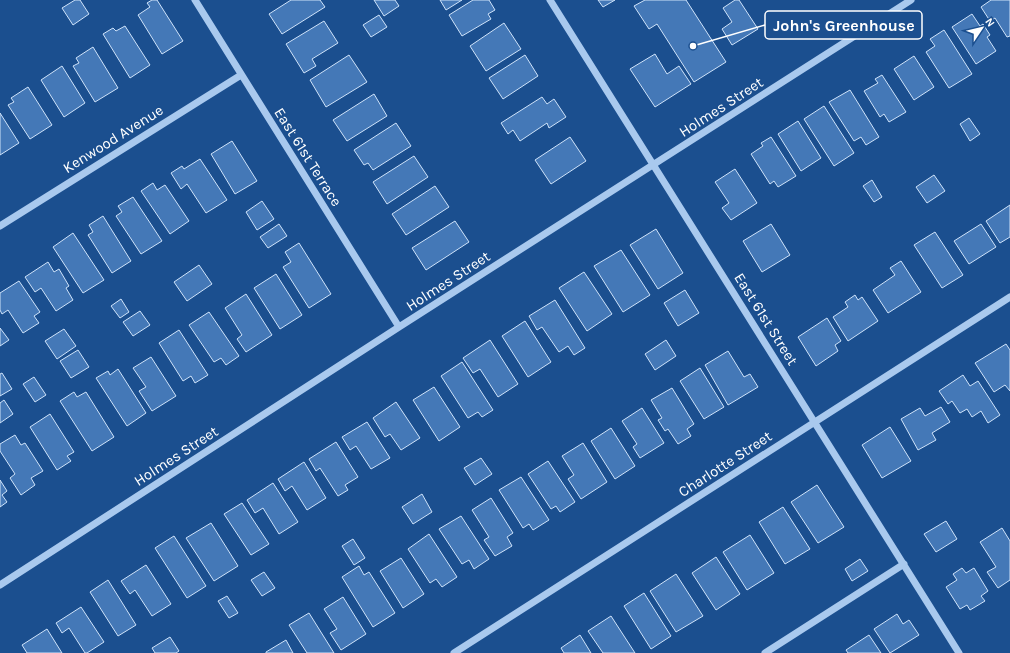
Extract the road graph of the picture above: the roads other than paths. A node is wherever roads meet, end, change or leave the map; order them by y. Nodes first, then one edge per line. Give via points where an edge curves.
1 (195, 0) edge
2 (550, 0) edge
3 (911, 0) edge
4 (240, 74) junction
5 (653, 166) junction
6 (0, 226) edge
7 (1010, 297) edge
8 (399, 327) junction
9 (815, 422) junction
10 (904, 564) junction
11 (0, 585) edge
12 (454, 653) edge
13 (765, 653) edge
14 (959, 653) edge

1 - 4 street, East 61st Terrace
2 - 5 street, East 61st Street
3 - 5 street, Holmes Street
4 - 6 street, Kenwood Avenue
4 - 8 street, East 61st Terrace
5 - 8 street, Holmes Street
5 - 9 street, East 61st Street
7 - 9 street, Charlotte Street
8 - 11 street, Holmes Street
9 - 10 street, East 61st Street
9 - 12 street, Charlotte Street
10 - 13 street
10 - 14 street, East 61st Street

